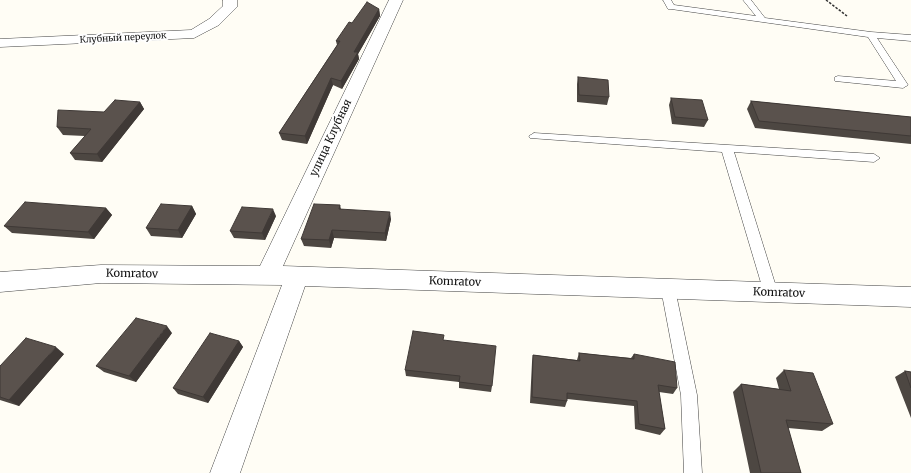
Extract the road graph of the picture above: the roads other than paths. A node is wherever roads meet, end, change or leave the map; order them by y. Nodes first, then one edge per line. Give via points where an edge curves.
1 (230, 0) edge
2 (396, 0) edge
3 (667, 0) edge
4 (747, 0) edge
5 (761, 18) junction
6 (872, 35) junction
7 (911, 38) edge
8 (0, 43) edge
9 (838, 79) dead end
10 (534, 136) dead end
11 (727, 149) junction
12 (874, 158) dead end
13 (267, 276) junction
14 (297, 276) junction
15 (0, 282) edge
16 (668, 289) junction
17 (771, 293) junction
18 (911, 297) edge
19 (225, 473) edge
20 (693, 473) edge

1 - 8 street, Клубный переулок via 230,7 214,22 194,34
2 - 13 street, улица Клубная
3 - 5 lane via 671,7
4 - 5 lane
5 - 6 lane
6 - 7 lane
6 - 9 lane via 903,84
10 - 11 lane
11 - 12 lane
11 - 17 lane
13 - 14 street, Komratov
13 - 15 street, Komratov via 101,274
14 - 16 street, Komratov
14 - 19 street
16 - 17 street, Komratov
16 - 20 lane via 689,396
17 - 18 street, Komratov

